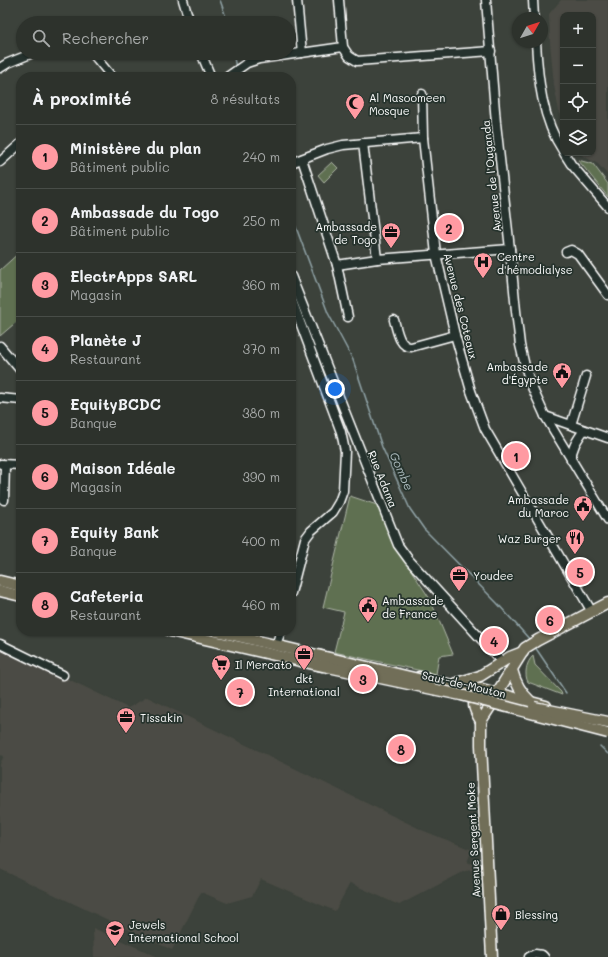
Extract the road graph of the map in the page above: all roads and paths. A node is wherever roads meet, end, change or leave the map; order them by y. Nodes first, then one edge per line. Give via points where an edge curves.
1 (183, 0) edge
2 (297, 0) edge
3 (339, 0) edge
4 (487, 0) edge
5 (533, 0) edge
6 (534, 12) edge
7 (188, 16) edge
8 (343, 47) junction
9 (537, 48) edge
10 (491, 51) junction
11 (302, 53) junction
12 (296, 54) edge
13 (16, 60) edge
14 (98, 60) edge
15 (204, 60) edge
16 (256, 60) edge
17 (0, 68) edge
18 (108, 72) edge
19 (209, 72) edge
20 (234, 72) edge
21 (422, 94) dead end
22 (423, 138) junction
23 (363, 143) junction
24 (560, 145) edge
25 (16, 148) edge
26 (566, 156) edge
27 (302, 159) junction
28 (296, 161) edge
29 (0, 162) edge
30 (608, 207) edge
31 (510, 249) junction
32 (566, 252) dead end
33 (436, 254) junction
34 (377, 259) junction
35 (337, 265) junction
36 (296, 289) edge
37 (608, 295) edge
38 (296, 311) edge
39 (348, 317) dead end
40 (394, 320) dead end
41 (455, 334) junction
42 (0, 346) edge
43 (16, 365) edge
44 (586, 376) dead end
45 (0, 398) edge
46 (16, 400) edge
47 (545, 416) junction
48 (571, 425) junction
49 (584, 430) junction
50 (608, 438) edge
51 (571, 460) junction
52 (3, 465) edge
53 (16, 465) edge
54 (4, 500) dead end
55 (608, 520) edge
56 (296, 574) edge
57 (16, 586) edge
58 (3, 587) edge
59 (16, 594) edge
60 (608, 603) edge
61 (592, 612) junction
62 (190, 636) edge
63 (229, 636) edge
64 (245, 636) edge
65 (279, 636) edge
66 (0, 644) edge
67 (249, 644) junction
68 (276, 645) junction
69 (524, 650) junction
70 (315, 659) junction
71 (502, 662) junction
72 (512, 670) junction
73 (63, 675) dead end
74 (480, 676) junction
75 (452, 685) junction
76 (462, 686) junction
77 (478, 688) junction
78 (496, 693) junction
79 (510, 697) junction
80 (459, 699) junction
81 (531, 702) junction
82 (473, 703) junction
83 (490, 707) junction
84 (506, 711) junction
85 (480, 721) junction
86 (608, 722) edge
87 (608, 733) edge
88 (492, 957) edge
89 (529, 957) edge
90 (544, 957) edge

1 - 7 street
2 - 11 street
3 - 8 street
4 - 10 street, Avenue de l’Ouganda
5 - 6 street
8 - 10 street via 349,56 357,61
8 - 11 street
9 - 24 street via 541,94 549,124
10 - 31 street, Avenue de l’Ouganda
11 - 12 street
13 - 17 street
14 - 18 street
15 - 19 street
16 - 20 street
21 - 22 street, Avenue des Coteaux
22 - 23 street
22 - 33 street, Avenue des Coteaux
23 - 27 street via 343,145
23 - 34 street
25 - 29 street
26 - 30 street
27 - 28 street
27 - 35 street
31 - 33 street
31 - 47 street, Avenue de l’Ouganda via 520,345 531,385
32 - 37 street via 572,250 578,254
33 - 34 street
33 - 41 street, Avenue des Coteaux
34 - 35 street
35 - 39 street
36 - 71 street, Rue Adama via 398,545
38 - 56 street via 341,432 345,451 343,491 339,502 333,512 311,531 305,540
40 - 41 street via 402,344 406,347
41 - 61 street, Avenue des Coteaux via 485,429
42 - 43 street
44 - 48 street
45 - 46 street
47 - 48 street
47 - 51 street, Avenue de l’Ouganda
48 - 49 street
49 - 50 street
49 - 51 street via 571,451
51 - 55 street, Avenue de l’Ouganda
52 - 53 street
52 - 54 street
57 - 58 main road
58 - 59 main road
60 - 61 main road
61 - 69 main road
62 - 67 main road via 214,642
63 - 67 main road
64 - 67 street
65 - 68 street
66 - 73 street
67 - 68 main road
67 - 70 main road
68 - 70 main road
69 - 71 main road
69 - 72 main road
70 - 75 main road
70 - 80 main road
70 - 86 main road, Saut-de-Mouton, bridge
70 - 87 main road, Saut-de-Mouton, bridge
71 - 74 main road
72 - 78 main road
72 - 81 main road via 517,686
74 - 75 main road
74 - 77 main road
75 - 76 main road
76 - 77 main road
76 - 80 main road
77 - 78 main road
77 - 82 main road
78 - 79 main road
78 - 83 main road
79 - 81 main road
79 - 84 main road
80 - 82 main road
81 - 86 main road
82 - 83 main road
82 - 85 main road
83 - 84 main road
83 - 85 main road
84 - 87 main road
85 - 88 main road, Avenue Sergent Moke
89 - 90 street via 535,954

